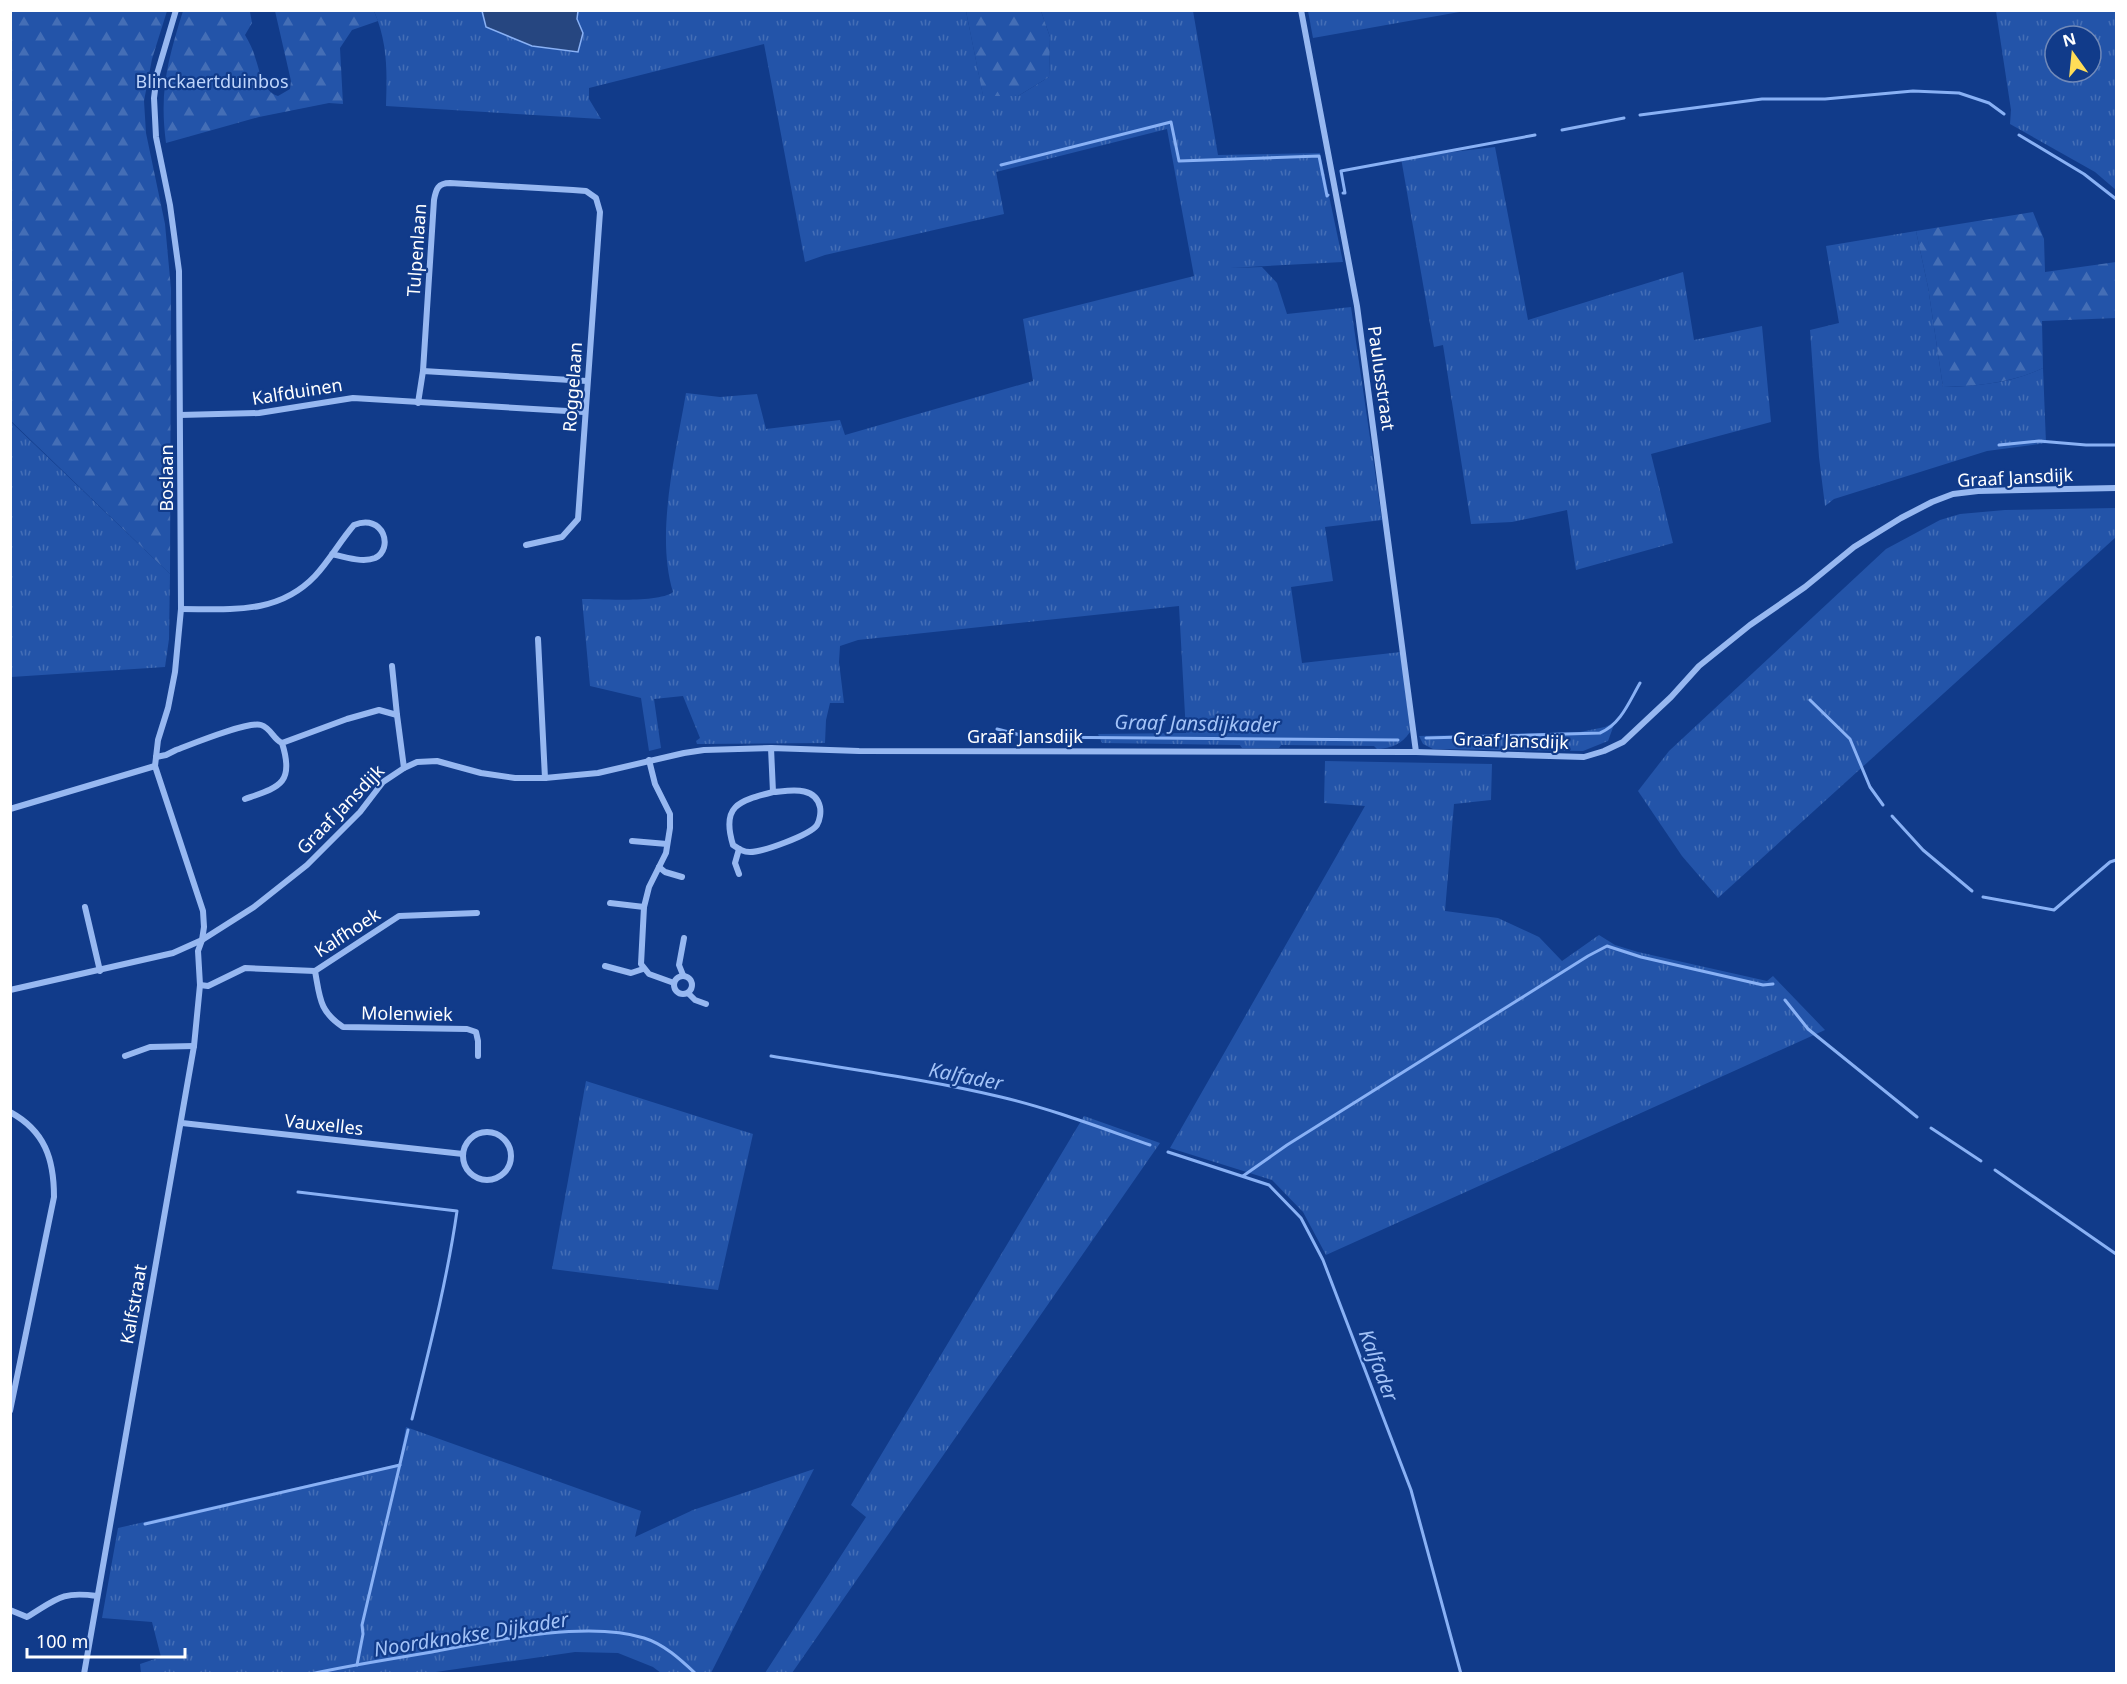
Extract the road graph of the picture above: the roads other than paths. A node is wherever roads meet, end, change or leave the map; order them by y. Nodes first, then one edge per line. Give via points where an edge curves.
1 (176, 10) edge
2 (1301, 10) edge
3 (596, 198) joint
4 (423, 371) junction
5 (587, 381) junction
6 (418, 402) junction
7 (585, 412) junction
8 (180, 415) junction
9 (2116, 488) edge
10 (526, 545) dead end
11 (332, 554) junction
12 (181, 609) junction
13 (538, 639) dead end
14 (392, 666) dead end
15 (397, 715) junction
16 (282, 743) junction
17 (771, 748) junction
18 (1416, 752) junction
19 (156, 757) junction
20 (649, 760) junction
21 (155, 766) junction
22 (404, 768) junction
23 (545, 778) junction
24 (773, 792) junction
25 (245, 799) dead end
26 (10, 809) edge
27 (632, 842) dead end
28 (667, 844) junction
29 (739, 849) junction
30 (659, 867) junction
31 (739, 874) dead end
32 (682, 877) dead end
33 (610, 903) dead end
34 (85, 907) dead end
35 (644, 907) junction
36 (477, 913) dead end
37 (684, 938) dead end
38 (202, 940) junction
39 (605, 966) dead end
40 (643, 969) junction
41 (100, 971) junction
42 (315, 972) junction
43 (683, 975) junction
44 (674, 983) junction
45 (200, 985) junction
46 (10, 990) edge
47 (688, 993) junction
48 (706, 1004) dead end
49 (194, 1046) junction
50 (125, 1056) dead end
51 (478, 1056) dead end
52 (10, 1112) edge
53 (182, 1123) junction
54 (463, 1154) junction
55 (10, 1411) edge
56 (97, 1596) junction
57 (10, 1611) edge
58 (84, 1674) edge

1 - 8 street, Boslaan via 154,98 156,137 178,271
2 - 18 street, Paulusstraat via 1357,306
3 - 4 street, Tulpenlaan via 573,190 450,183 436,188
3 - 5 street, Roggelaan via 600,212
4 - 5 street
4 - 6 street
5 - 7 street, Roggelaan
6 - 7 street, Kalfduinen
6 - 8 street, Kalfduinen via 353,398 259,413
7 - 10 street, Roggelaan via 578,519 562,537
8 - 12 street, Boslaan
9 - 18 street, Graaf Jansdijk via 1977,491 1953,494 1921,508 1854,546 1805,588 1750,625 1699,666 1623,742 1604,751 1584,757
11 - 11 street via 354,525 375,524 383,534 383,547 374,558
11 - 12 street via 305,586 281,601 248,608
12 - 19 street, Boslaan via 176,672
13 - 23 street
14 - 15 street
15 - 16 street via 379,710
15 - 22 street
16 - 19 street via 266,727 252,724
16 - 25 street via 288,761 284,777 273,789
17 - 18 street, Graaf Jansdijk
17 - 20 street, Graaf Jansdijk via 704,750
17 - 24 street
19 - 21 street, Boslaan
20 - 23 street, Graaf Jansdijk via 598,773
20 - 28 street via 669,814
21 - 26 street
21 - 38 street, Boslaan via 203,911
22 - 23 street, Graaf Jansdijk via 417,762 437,761 482,773
22 - 38 street, Graaf Jansdijk via 383,782 360,812 307,865 255,907
24 - 29 street via 753,797 731,811 729,833
24 - 29 street via 803,790 812,794 820,808 818,825 809,833 764,849
27 - 28 street
28 - 30 street
29 - 31 street via 735,862
30 - 32 street
30 - 35 street
33 - 35 street
34 - 41 street
35 - 40 street via 640,956
36 - 42 street, Kalfhoek via 399,916
37 - 43 street via 679,965
38 - 41 street, Graaf Jansdijk via 173,953
38 - 45 street, Kalfstraat via 198,951
39 - 40 street via 631,973
40 - 44 street
41 - 46 street, Graaf Jansdijk
42 - 45 street, Kalfhoek via 245,968 208,986
42 - 51 street, Molenwiek via 322,1005 343,1026 467,1029 476,1032
43 - 44 street
43 - 47 street via 692,984
44 - 47 street via 677,992
45 - 49 street, Kalfstraat
47 - 48 street
49 - 50 street via 150,1047
49 - 53 street, Kalfstraat
52 - 55 street via 27,1122 41,1138 54,1176 54,1197
53 - 54 street, Vauxelles
53 - 56 street, Kalfstraat via 174,1150
54 - 54 street via 468,1171 483,1180 501,1176 511,1161 507,1143 491,1132 472,1137
56 - 57 street via 65,1595 27,1617
56 - 58 street, Kalfstraat

